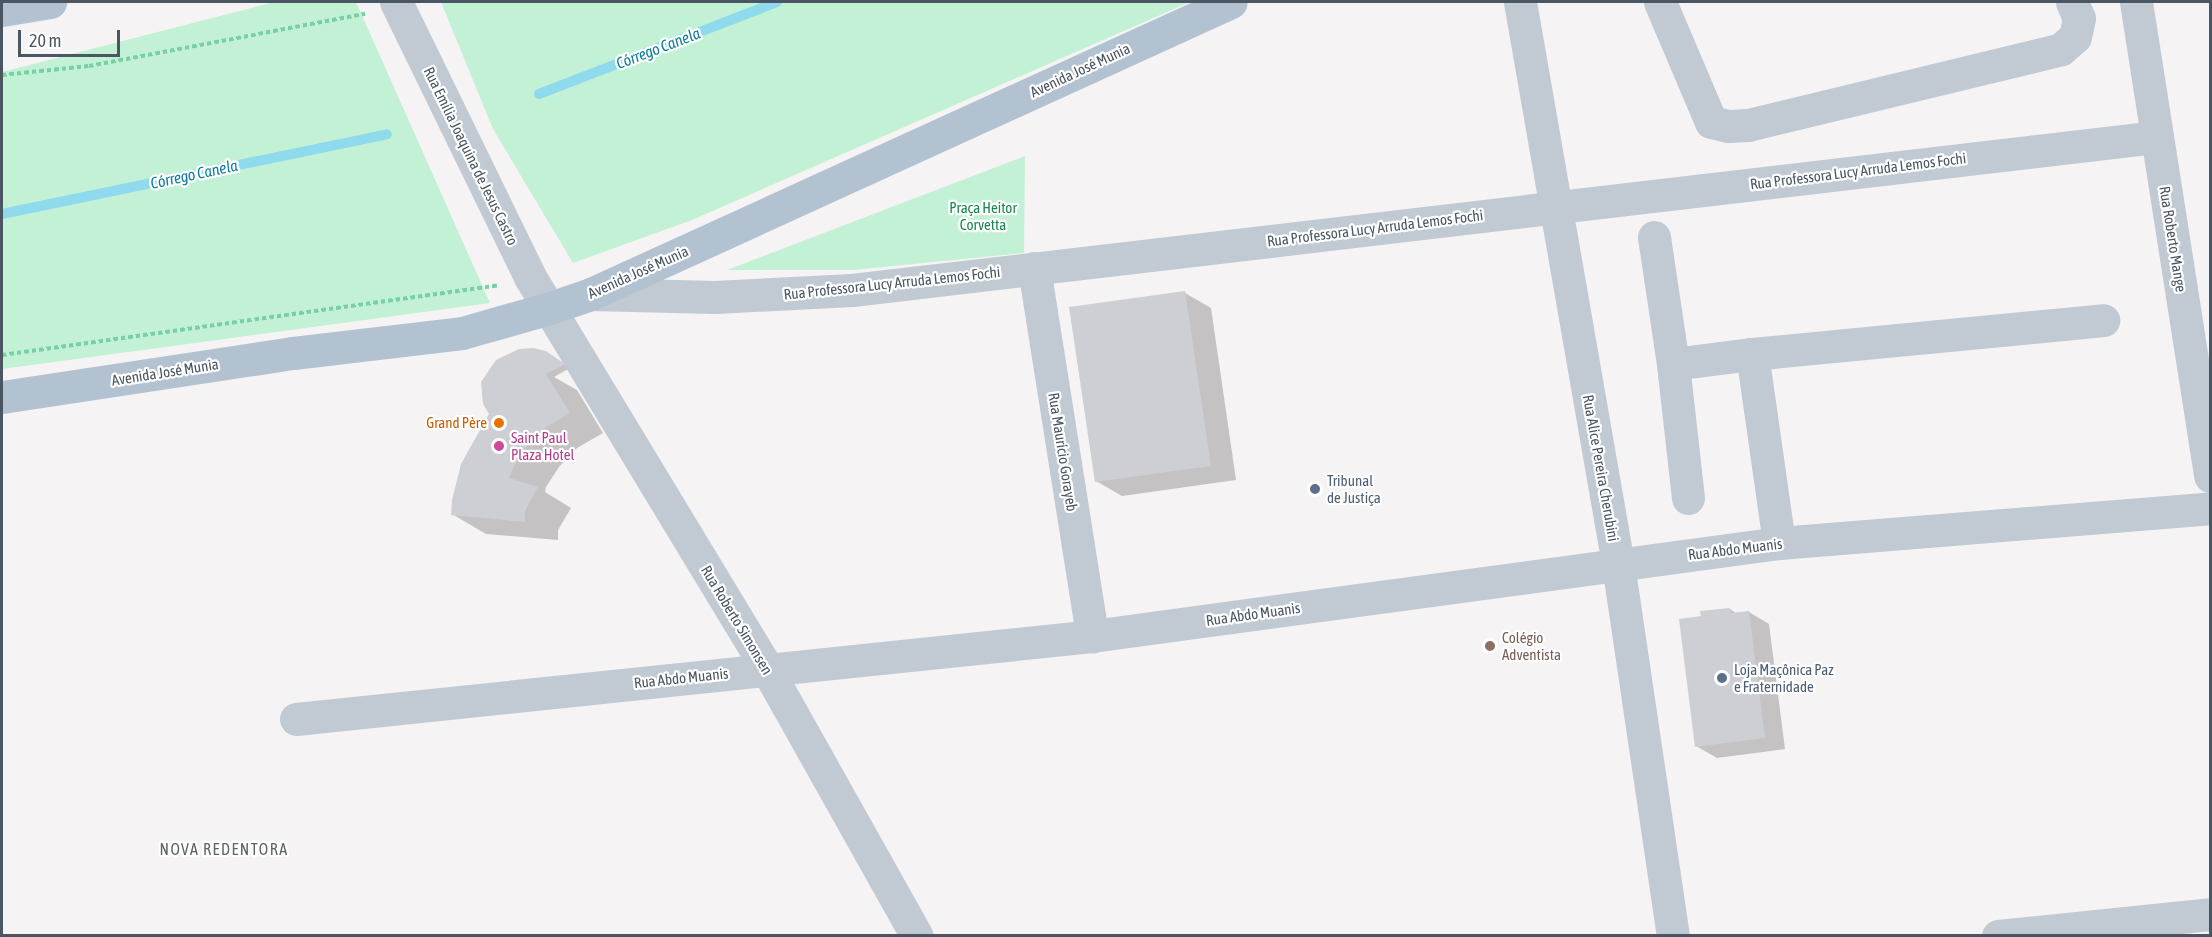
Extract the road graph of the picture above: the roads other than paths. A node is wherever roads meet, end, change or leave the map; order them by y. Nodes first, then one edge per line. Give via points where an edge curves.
1 (50, 2) edge
2 (1231, 2) edge
3 (1520, 2) edge
4 (1660, 2) edge
5 (2072, 2) edge
6 (2136, 2) edge
7 (384, 6) edge
8 (2, 10) edge
9 (2157, 137) junction
10 (1556, 207) junction
11 (1654, 237) dead end
12 (1034, 268) junction
13 (591, 294) junction
14 (549, 308) junction
15 (2103, 320) dead end
16 (1752, 354) junction
17 (1673, 364) junction
18 (2, 397) edge
19 (2211, 476) edge
20 (1688, 498) dead end
21 (2211, 508) edge
22 (1779, 543) junction
23 (1618, 564) junction
24 (1092, 636) junction
25 (767, 669) junction
26 (296, 719) dead end
27 (2211, 914) edge
28 (917, 936) edge
29 (1673, 936) edge
30 (1998, 936) edge

1 - 8 main road
2 - 13 main road, Avenida José Munia
3 - 10 street, Rua Alice Pereira Cherubini
4 - 5 street via 1711,122 1729,126 1748,125 2061,49 2075,37 2079,18
6 - 9 street, Rua Roberto Mange
7 - 14 street, Rua Emília Joaquina de Jesus Castro
9 - 10 street, Rua Professora Lucy Arruda Lemos Fochi
9 - 19 street, Rua Roberto Mange
10 - 12 street, Rua Professora Lucy Arruda Lemos Fochi
10 - 23 street, Rua Alice Pereira Cherubini
11 - 17 street
12 - 13 street, Rua Professora Lucy Arruda Lemos Fochi via 841,291 715,297
12 - 24 street, Rua Maurício Gorayeb
13 - 14 main road, Avenida José Munia
14 - 18 main road, Avenida José Munia via 462,333 294,353
14 - 25 street, Rua Roberto Simonsen
15 - 16 street
16 - 17 street
16 - 22 street
17 - 20 street
21 - 22 street, Rua Abdo Muanis
22 - 23 street, Rua Abdo Muanis
23 - 24 street, Rua Abdo Muanis
23 - 29 street, Rua Alice Pereira Cherubini
24 - 25 street, Rua Abdo Muanis
25 - 26 street, Rua Abdo Muanis
25 - 28 street, Rua Roberto Simonsen
27 - 30 street

